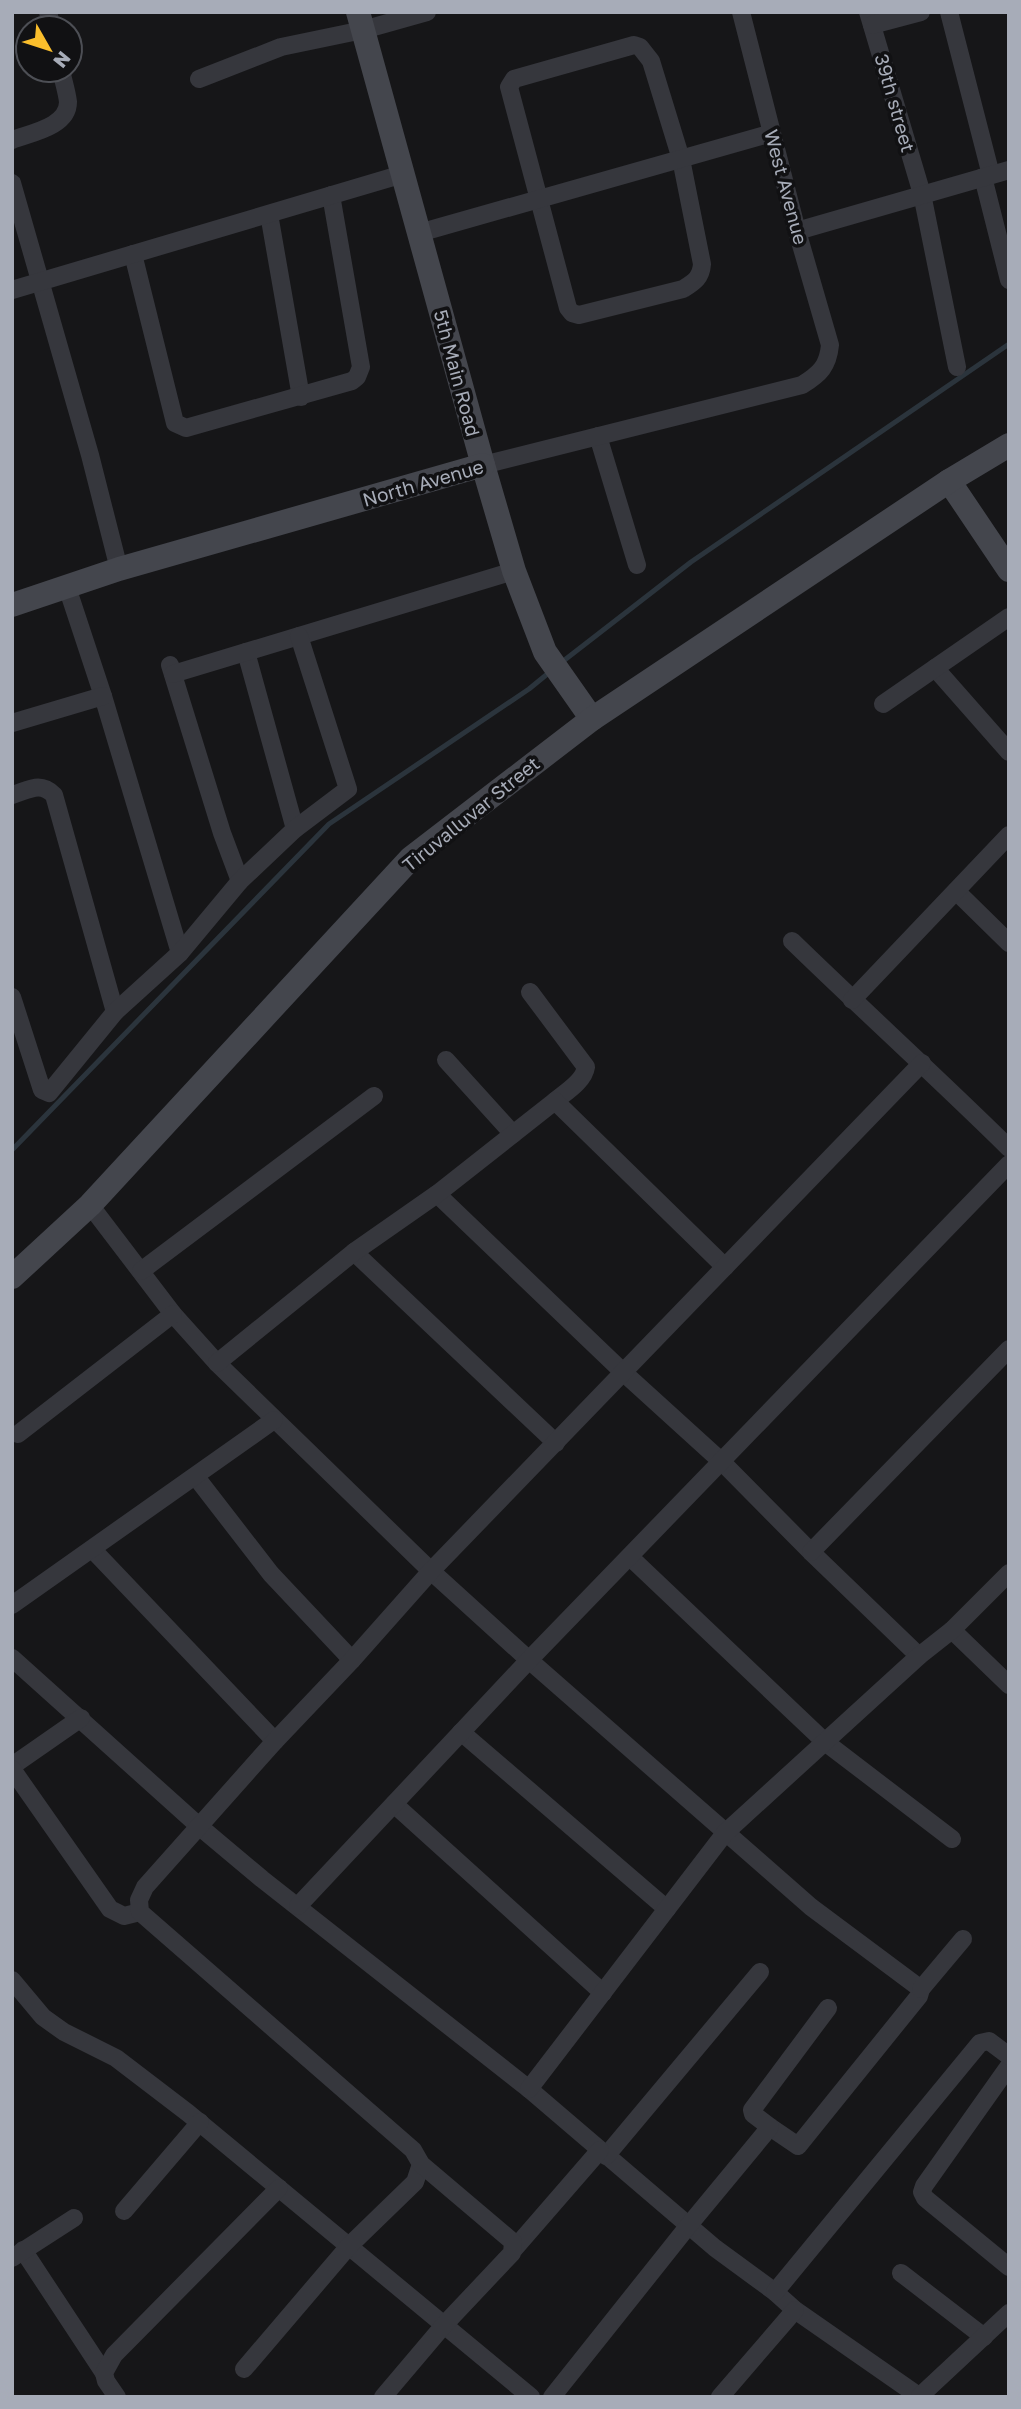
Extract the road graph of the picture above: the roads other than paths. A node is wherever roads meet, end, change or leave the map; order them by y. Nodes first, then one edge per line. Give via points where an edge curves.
1 (427, 12) edge
2 (741, 12) edge
3 (921, 12) edge
4 (949, 12) edge
5 (870, 18) edge
6 (360, 21) edge
7 (199, 79) dead end
8 (64, 84) edge
9 (772, 133) junction
10 (12, 140) edge
11 (681, 159) junction
12 (1009, 170) edge
13 (403, 174) junction
14 (987, 176) junction
15 (12, 183) edge
16 (922, 194) junction
17 (331, 195) junction
18 (540, 198) junction
19 (269, 214) junction
20 (797, 231) junction
21 (419, 233) junction
22 (134, 254) junction
23 (1009, 280) edge
24 (39, 282) junction
25 (12, 290) edge
26 (828, 361) joint
27 (957, 367) dead end
28 (301, 397) junction
29 (598, 436) junction
30 (1009, 445) edge
31 (482, 465) junction
32 (949, 481) junction
33 (637, 565) dead end
34 (120, 569) junction
35 (514, 570) junction
36 (1009, 570) edge
37 (67, 587) junction
38 (12, 605) edge
39 (1009, 617) edge
40 (299, 636) junction
41 (246, 652) junction
42 (935, 668) junction
43 (103, 696) junction
44 (883, 704) dead end
45 (592, 719) junction
46 (12, 723) edge
47 (1009, 752) edge
48 (12, 795) edge
49 (295, 829) junction
50 (1009, 835) edge
51 (240, 881) junction
52 (956, 891) junction
53 (792, 941) dead end
54 (1009, 943) edge
55 (180, 953) junction
56 (530, 992) dead end
57 (12, 997) edge
58 (852, 1000) junction
59 (115, 1012) junction
60 (446, 1060) dead end
61 (922, 1063) junction
62 (374, 1096) dead end
63 (555, 1101) junction
64 (513, 1134) junction
65 (1009, 1148) edge
66 (1009, 1164) edge
67 (436, 1194) junction
68 (90, 1205) junction
69 (354, 1252) junction
70 (726, 1267) junction
71 (141, 1271) junction
72 (12, 1277) edge
73 (173, 1314) junction
74 (1009, 1349) edge
75 (217, 1363) junction
76 (624, 1373) junction
77 (274, 1420) junction
78 (18, 1434) dead end
79 (556, 1443) junction
80 (722, 1462) junction
81 (196, 1477) junction
82 (93, 1550) junction
83 (811, 1552) junction
84 (630, 1557) junction
85 (431, 1572) junction
86 (1009, 1573) edge
87 (12, 1605) edge
88 (952, 1630) junction
89 (919, 1656) junction
90 (12, 1658) edge
91 (352, 1660) junction
92 (529, 1660) junction
93 (1009, 1685) edge
94 (81, 1718) junction
95 (461, 1732) junction
96 (275, 1741) junction
97 (825, 1742) junction
98 (12, 1767) edge
99 (394, 1804) junction
100 (200, 1827) junction
101 (725, 1833) junction
102 (952, 1839) dead end
103 (298, 1906) junction
104 (667, 1909) junction
105 (140, 1912) junction
106 (963, 1938) dead end
107 (760, 1972) dead end
108 (12, 1980) edge
109 (921, 1989) junction
110 (603, 1993) junction
111 (828, 2008) dead end
112 (1009, 2056) edge
113 (1009, 2066) edge
114 (529, 2089) junction
115 (200, 2122) junction
116 (770, 2127) junction
117 (603, 2153) junction
118 (421, 2164) junction
119 (279, 2188) junction
120 (124, 2211) dead end
121 (74, 2218) dead end
122 (688, 2225) junction
123 (349, 2246) junction
124 (513, 2249) junction
125 (18, 2254) edge
126 (1009, 2267) edge
127 (901, 2273) dead end
128 (775, 2292) junction
129 (795, 2310) junction
130 (1009, 2313) edge
131 (444, 2325) junction
132 (984, 2337) junction
133 (244, 2369) dead end
134 (104, 2373) junction
135 (117, 2397) edge
136 (383, 2397) edge
137 (531, 2397) edge
138 (552, 2397) edge
139 (720, 2397) edge
140 (920, 2397) edge

1 - 6 street
2 - 9 street, West Avenue
3 - 5 street
4 - 14 street
5 - 16 street, 39th street
6 - 7 street
6 - 13 street, 5th Main Road
8 - 10 street via 66,113 57,122
9 - 11 street
9 - 20 street, West Avenue
11 - 18 street
11 - 18 street via 702,264 702,273 683,289 572,313
11 - 18 street via 651,61 640,47 626,46 510,82
12 - 14 street
13 - 17 street
13 - 21 street, 5th Main Road
14 - 16 street
14 - 23 street
15 - 24 street
16 - 20 street
16 - 27 street, 39th street
17 - 19 street
17 - 28 street via 361,367 352,381
18 - 21 street
19 - 22 street
19 - 28 street
20 - 26 street, West Avenue via 830,345
21 - 31 street, 5th Main Road
22 - 24 street
22 - 28 street via 176,423 186,428
24 - 25 street
24 - 34 street
26 - 29 street, North Avenue via 819,375 802,386
29 - 31 street, North Avenue
29 - 33 street
30 - 32 street, Tiruvalluvar Street
31 - 34 street, North Avenue
31 - 35 street, 5th Main Road
32 - 36 street
32 - 45 street, Tiruvalluvar Street
34 - 37 street, North Avenue
35 - 40 street
35 - 45 street, 5th Main Road via 545,652
37 - 38 street, North Avenue
37 - 43 street
39 - 42 street
40 - 41 street
40 - 49 street via 348,789
41 - 49 street
41 - 51 street via 171,669
42 - 44 street
42 - 47 street
43 - 46 street
43 - 55 street
45 - 68 street, Tiruvalluvar Street via 411,858
48 - 59 street via 39,787 54,795
49 - 51 street
50 - 52 street
51 - 55 street
52 - 54 street
52 - 58 street
53 - 58 street
55 - 59 street
56 - 63 street via 586,1067 586,1073
57 - 59 street via 45,1093 53,1091
58 - 61 street
60 - 64 street
61 - 65 street
61 - 70 street
62 - 71 street
63 - 64 street
63 - 70 street
64 - 67 street
66 - 80 street
67 - 69 street
67 - 76 street
68 - 71 street
68 - 72 street, Tiruvalluvar Street
69 - 75 street
69 - 79 street
70 - 76 street
71 - 73 street
73 - 75 street
73 - 78 street
74 - 83 street
75 - 77 street
76 - 79 street
76 - 80 street
77 - 81 street
77 - 85 street
79 - 85 street
80 - 83 street
80 - 84 street
81 - 82 street
81 - 91 street via 271,1574
82 - 87 street
82 - 96 street
83 - 89 street
84 - 92 street
84 - 97 street
85 - 91 street
85 - 92 street
86 - 88 street
88 - 89 street
88 - 93 street
89 - 97 street
90 - 94 street
91 - 96 street
92 - 95 street
92 - 101 street
94 - 98 street
94 - 100 street
95 - 99 street
95 - 104 street
96 - 100 street
97 - 101 street
97 - 102 street
98 - 105 street via 110,1909 124,1916
99 - 103 street
99 - 110 street
100 - 103 street
100 - 105 street via 145,1887
101 - 104 street
101 - 109 street via 811,1907
103 - 114 street
104 - 110 street
105 - 118 street via 413,2150
106 - 109 street
107 - 117 street
108 - 115 street via 43,2017 116,2058
109 - 116 street via 798,2146
110 - 114 street
111 - 116 street via 752,2110
112 - 128 street via 989,2041 980,2043
113 - 126 street via 922,2192
114 - 117 street
115 - 119 street
115 - 120 street
116 - 122 street
117 - 122 street
117 - 124 street
118 - 123 street via 415,2182
118 - 124 street via 511,2239
119 - 123 street
119 - 134 street via 114,2355
121 - 125 street
122 - 128 street
122 - 138 street
123 - 131 street
123 - 133 street
124 - 131 street
125 - 134 street
127 - 132 street
128 - 129 street
129 - 139 street
129 - 140 street
130 - 132 street
131 - 136 street
131 - 137 street
132 - 140 street
134 - 135 street

